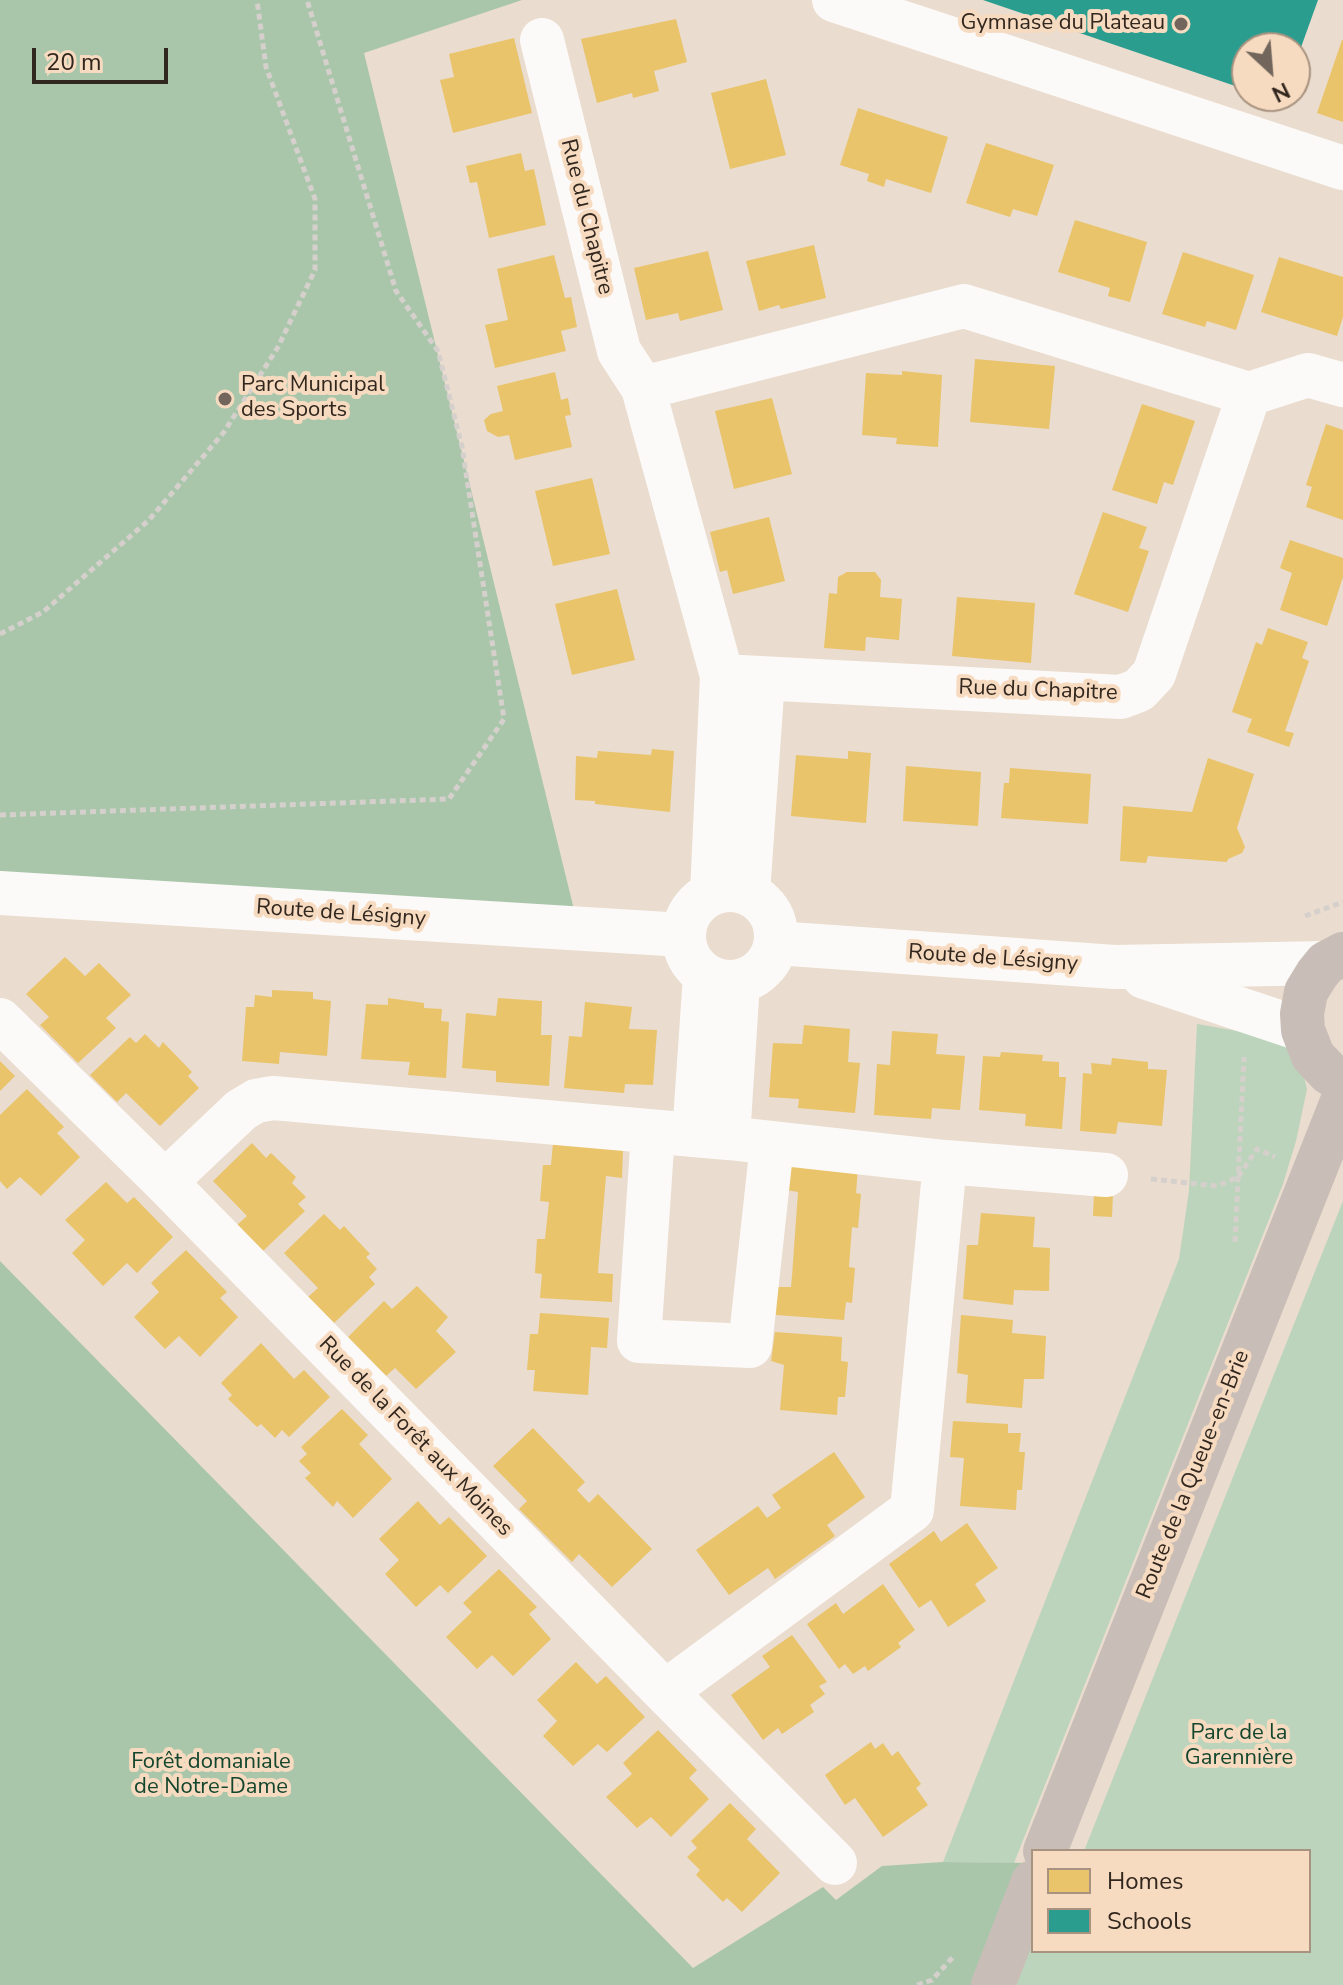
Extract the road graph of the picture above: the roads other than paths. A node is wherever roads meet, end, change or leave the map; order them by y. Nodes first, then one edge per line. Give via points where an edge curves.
1 (834, 0) edge
2 (542, 40) dead end
3 (1343, 168) edge
4 (1343, 385) edge
5 (643, 388) junction
6 (1249, 394) junction
7 (742, 677) junction
8 (0, 893) edge
9 (730, 893) junction
10 (683, 935) junction
11 (776, 943) junction
12 (1334, 959) edge
13 (1115, 967) junction
14 (721, 979) junction
15 (0, 1020) edge
16 (1303, 1030) junction
17 (1343, 1081) edge
18 (1343, 1099) edge
19 (692, 1135) junction
20 (772, 1144) junction
21 (945, 1162) junction
22 (1106, 1175) road end
23 (165, 1182) junction
24 (665, 1692) junction
25 (1046, 1849) edge
26 (835, 1863) dead end
27 (1031, 1887) edge
28 (993, 1985) edge

1 - 3 street
2 - 5 street, Rue du Chapitre via 619,351
4 - 6 street via 1308,375
5 - 6 street via 964,306
5 - 7 street, Rue du Chapitre
6 - 7 street, Rue du Chapitre via 1154,674 1139,690 1121,697
7 - 9 street, Rue du Chapitre
8 - 10 street, Route de Lésigny
9 - 10 street via 691,910
9 - 11 street via 761,901 771,913
10 - 14 street via 693,965
11 - 13 street, Route de Lésigny
11 - 14 street via 763,969
12 - 13 street, Route de Lésigny
12 - 16 main road via 1306,992
13 - 16 street, Route de Lésigny
14 - 19 street
15 - 23 street, Rue de la Forêt aux Moines
16 - 17 main road via 1313,1056
18 - 25 main road, Route de la Queue-en-Brie
19 - 20 street
19 - 20 street via 639,1341 750,1346
19 - 23 street via 273,1098 241,1110
20 - 21 street
21 - 22 street
21 - 24 street via 912,1510
23 - 24 street, Rue de la Forêt aux Moines
24 - 26 street, Rue de la Forêt aux Moines
27 - 28 main road

